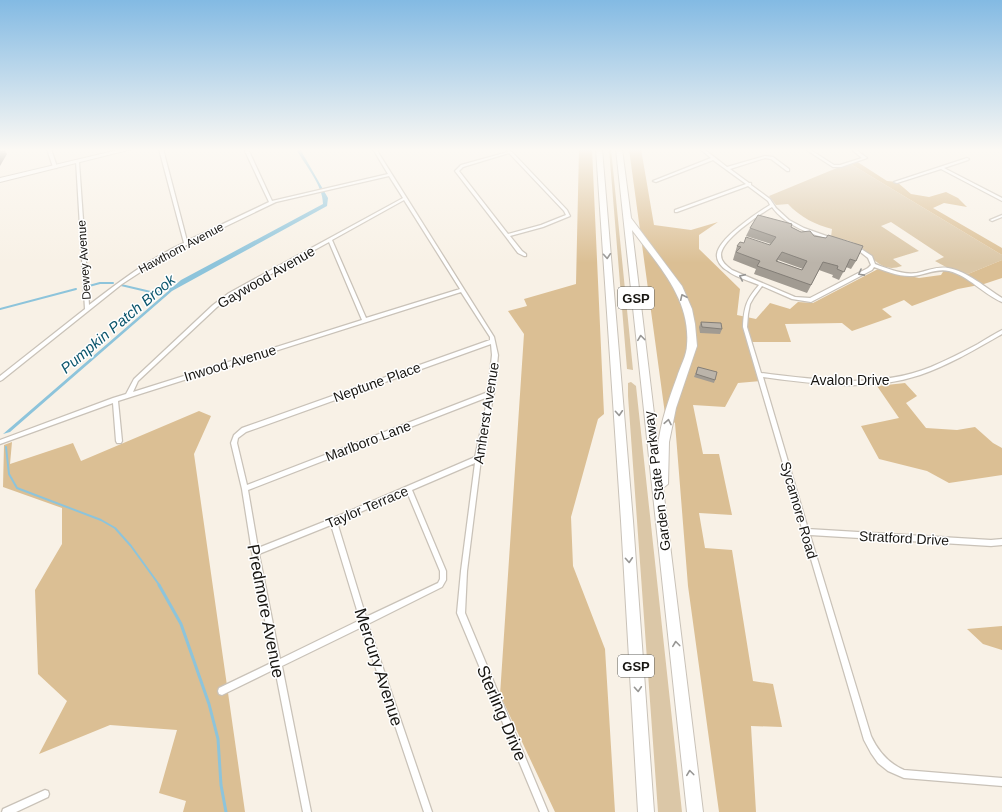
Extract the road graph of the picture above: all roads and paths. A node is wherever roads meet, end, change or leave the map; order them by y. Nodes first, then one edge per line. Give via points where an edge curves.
1 (79, 187) edge
2 (171, 187) edge
3 (264, 187) edge
4 (332, 187) edge
5 (398, 187) edge
6 (469, 187) edge
7 (543, 187) edge
8 (602, 187) edge
9 (624, 187) edge
10 (742, 187) edge
11 (753, 187) edge
12 (977, 187) edge
13 (405, 198) junction
14 (1002, 200) edge
15 (271, 202) junction
16 (772, 205) junction
17 (676, 211) dead end
18 (1002, 216) edge
19 (628, 219) junction
20 (992, 220) dead end
21 (508, 236) junction
22 (330, 240) junction
23 (839, 240) edge
24 (186, 244) junction
25 (851, 244) edge
26 (524, 255) dead end
27 (873, 265) junction
28 (761, 285) junction
29 (462, 290) junction
30 (1002, 300) edge
31 (87, 310) junction
32 (365, 321) junction
33 (1002, 332) edge
34 (493, 341) junction
35 (759, 375) junction
36 (0, 379) edge
37 (491, 394) junction
38 (128, 395) junction
39 (115, 399) junction
40 (260, 424) joint
41 (119, 441) dead end
42 (0, 442) edge
43 (478, 459) junction
44 (245, 489) junction
45 (409, 489) junction
46 (661, 516) junction
47 (333, 521) junction
48 (806, 532) junction
49 (1002, 542) edge
50 (254, 552) junction
51 (461, 613) joint
52 (364, 622) junction
53 (276, 665) junction
54 (222, 691) dead end
55 (1002, 782) edge
56 (45, 794) dead end
57 (6, 812) edge
58 (306, 812) edge
59 (428, 812) edge
60 (544, 812) edge
61 (646, 812) edge
62 (695, 812) edge

1 - 31 street, Dewey Avenue
2 - 24 street
3 - 15 street
4 - 15 street, Hawthorn Avenue
5 - 13 street, Amherst Avenue
6 - 21 street
7 - 21 street via 568,216
8 -> 61 highway, GSP
9 - 19 highway, Garden State Parkway / GSP
10 - 17 street
11 - 16 street
12 - 14 street
13 - 22 street, Gaywood Avenue
13 - 29 street, Amherst Avenue
15 - 24 street, Hawthorn Avenue
16 - 23 street via 798,226 820,236
28 -> 16 street via 730,271 722,264 719,253 720,247 736,231
18 - 20 street
46 -> 19 highway, Garden State Parkway / GSP
46 -> 19 highway via 664,442 670,408 692,346 691,324 688,309 678,286
21 - 26 street
22 - 32 street
22 - 38 street, Gaywood Avenue via 224,299 136,380
24 - 31 street, Hawthorn Avenue via 135,272
25 - 27 street via 864,251
27 -> 28 street via 870,269 811,300 795,298
27 - 30 street via 900,275 949,269
28 - 35 street, Sycamore Road via 748,300 745,327
29 - 32 street, Inwood Avenue
29 - 34 street, Amherst Avenue
31 - 36 street, Hawthorn Avenue
32 - 38 street, Inwood Avenue
33 - 35 street, Avalon Drive via 924,371 890,381 841,383
34 - 37 street, Amherst Avenue via 495,355
34 - 40 street, Neptune Place
35 - 48 street, Sycamore Road
37 - 43 street, Amherst Avenue
37 - 44 street, Marlboro Lane
38 - 39 street, Inwood Avenue
39 - 41 street
39 - 42 street, Inwood Avenue
40 - 44 street, Predmore Avenue via 239,433 234,443
43 - 45 street, Taylor Terrace
43 - 51 street, Amherst Avenue
44 - 50 street, Predmore Avenue
45 - 47 street, Taylor Terrace
45 - 52 street via 443,571 443,580 435,588
62 -> 46 highway, Garden State Parkway / GSP
47 - 50 street, Taylor Terrace
47 - 52 street, Mercury Avenue
48 - 49 street, Stratford Drive
48 - 55 street, Sycamore Road via 866,738 879,759 892,770 904,774
50 - 53 street, Predmore Avenue
51 - 60 street, Sterling Drive
52 - 53 street
52 - 59 street, Mercury Avenue
53 - 54 street
53 - 58 street, Predmore Avenue
56 - 57 street

